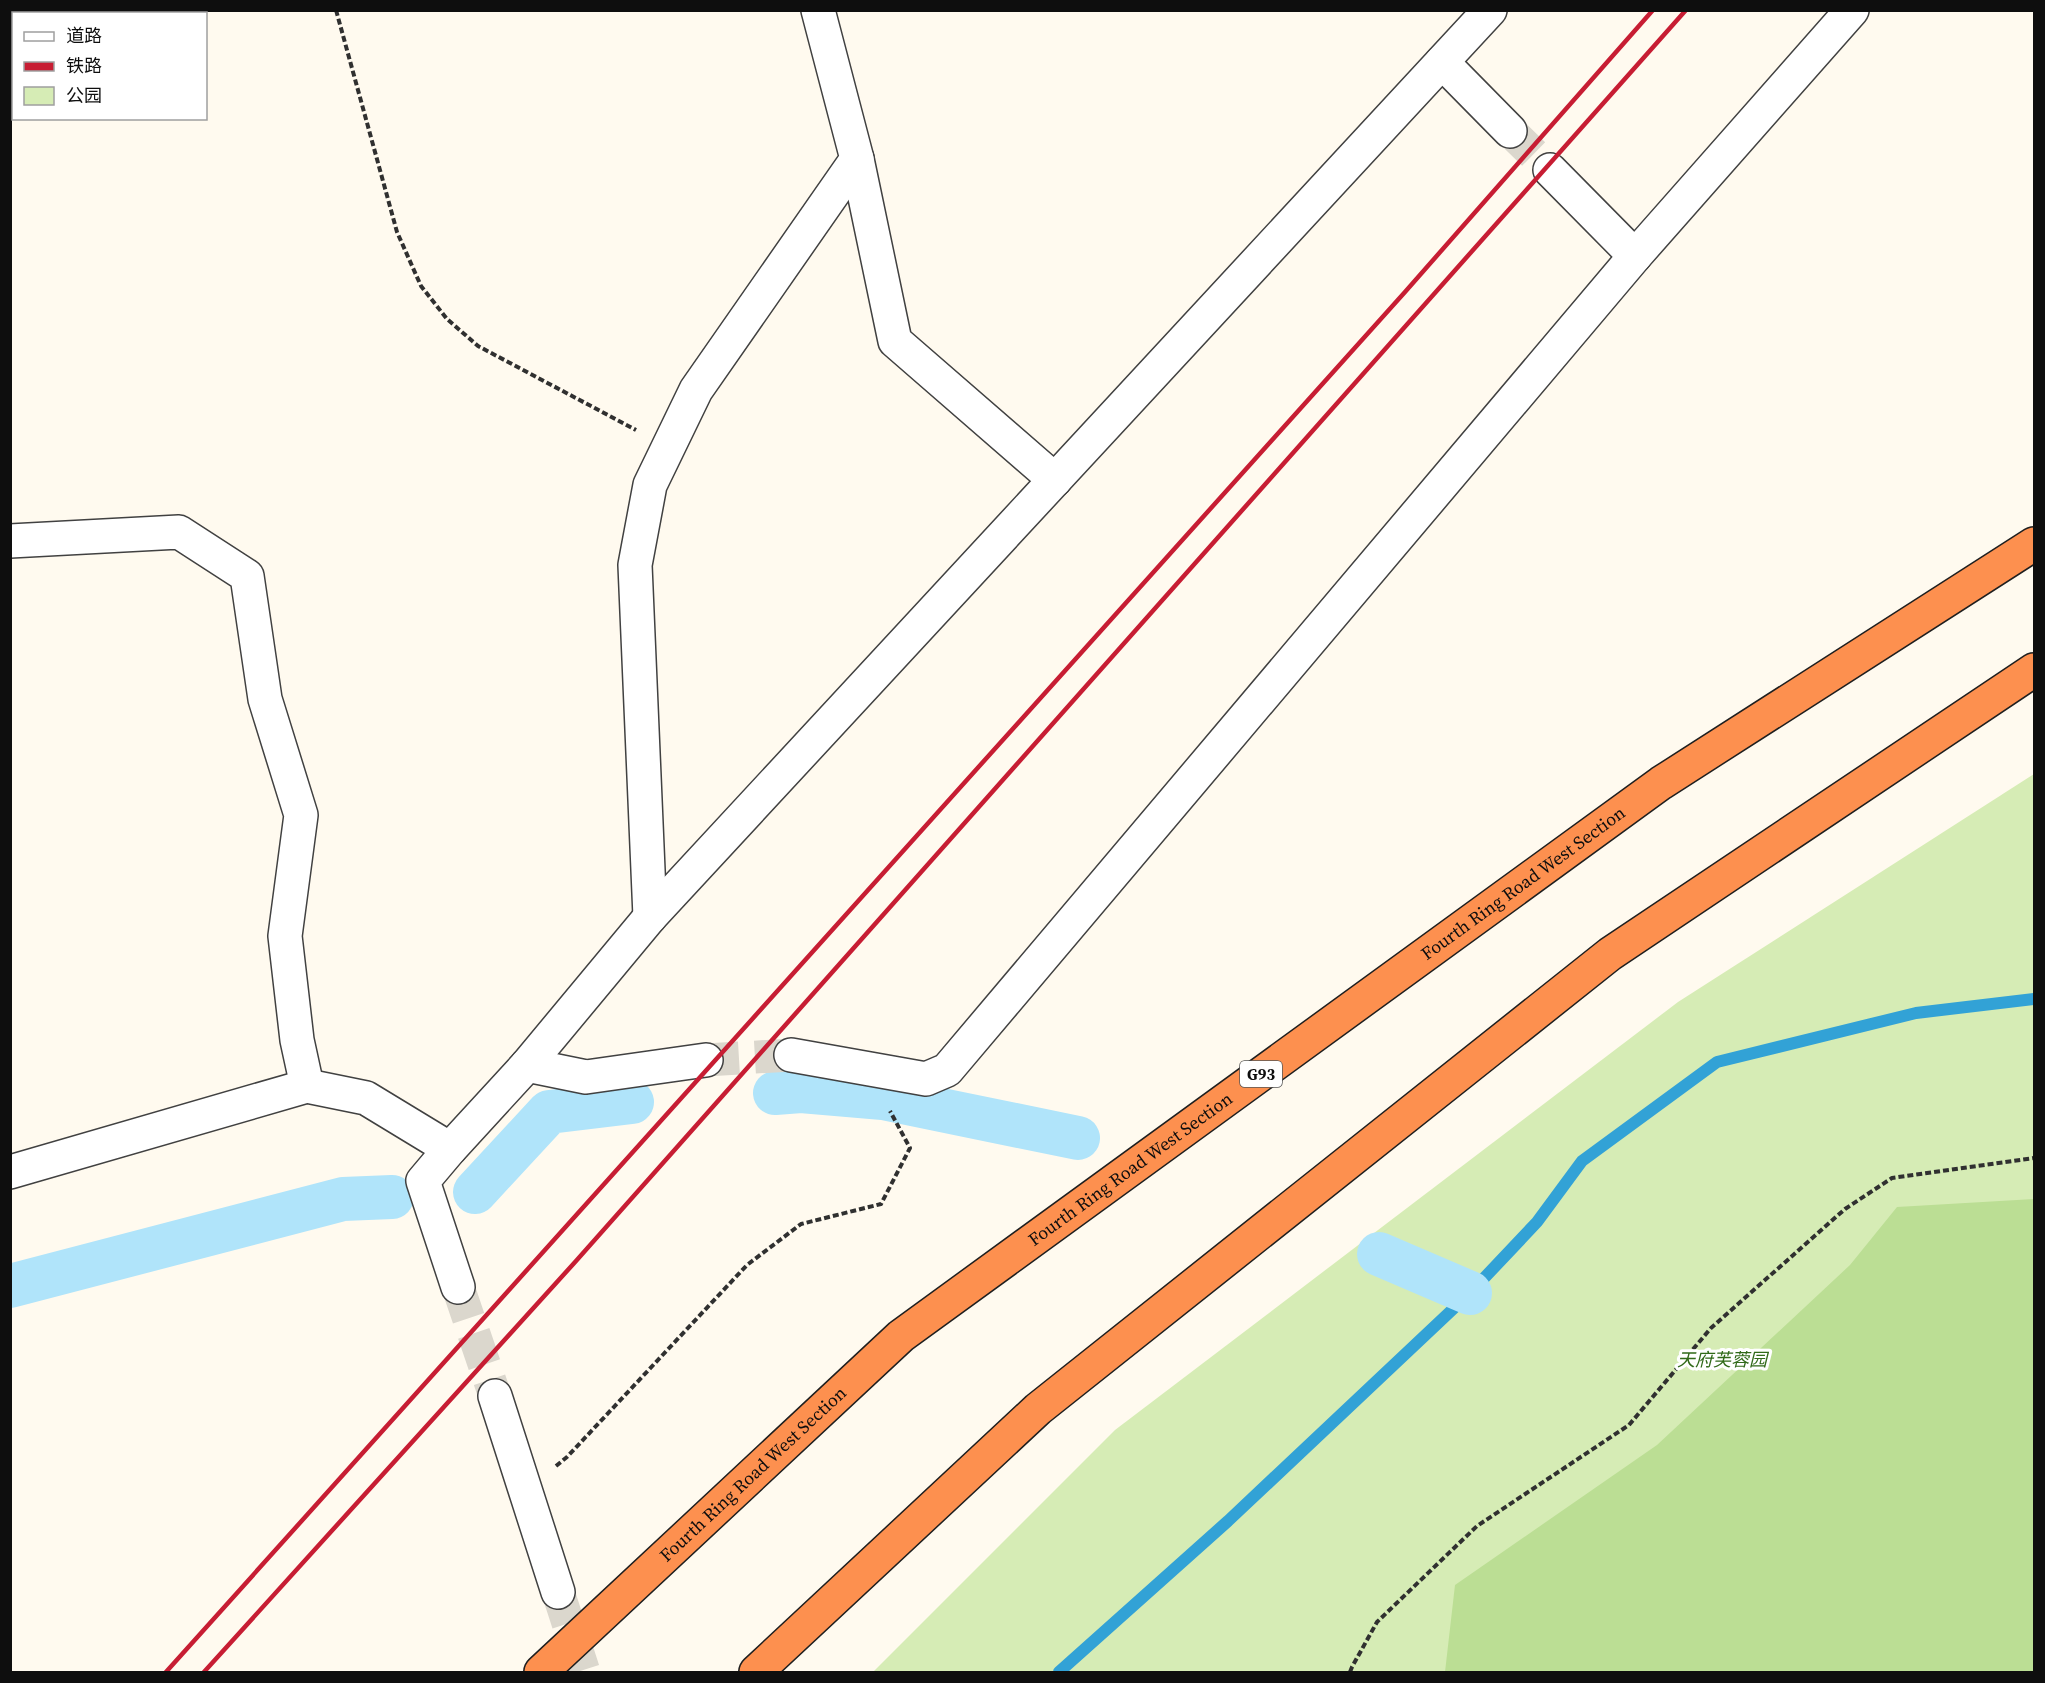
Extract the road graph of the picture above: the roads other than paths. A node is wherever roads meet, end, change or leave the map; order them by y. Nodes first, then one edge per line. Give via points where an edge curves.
1 (818, 10) edge
2 (1490, 10) edge
3 (1852, 10) edge
4 (1442, 62) junction
5 (1510, 131) tunnel mouth
6 (857, 159) junction
7 (1550, 170) tunnel mouth
8 (1635, 256) junction
9 (1055, 480) junction
10 (10, 541) edge
11 (2034, 544) edge
12 (2034, 670) edge
13 (650, 917) junction
14 (791, 1055) tunnel mouth
15 (706, 1060) tunnel mouth
16 (527, 1065) junction
17 (307, 1086) junction
18 (450, 1149) junction
19 (10, 1172) edge
20 (458, 1287) tunnel mouth
21 (495, 1396) tunnel mouth
22 (558, 1592) tunnel mouth
23 (541, 1672) edge
24 (756, 1672) edge

1 - 6 street
2 - 4 street
3 - 8 street
4 - 5 street
4 - 9 street
6 - 9 street via 895,341
6 - 13 street via 696,390 650,486 635,565
7 - 8 street
8 - 14 street via 947,1070 926,1079
9 - 13 street
10 - 17 street via 179,532 247,576 265,699 301,815 285,936 297,1040
11 - 23 highway, Fourth Ring Road West Section / G93 via 1661,783 901,1336
12 - 24 highway via 1610,954 1038,1409
13 - 16 street
15 - 16 street via 586,1077
16 - 18 street
17 - 18 street via 366,1098
17 - 19 street
18 - 20 street via 423,1181
21 - 22 street

